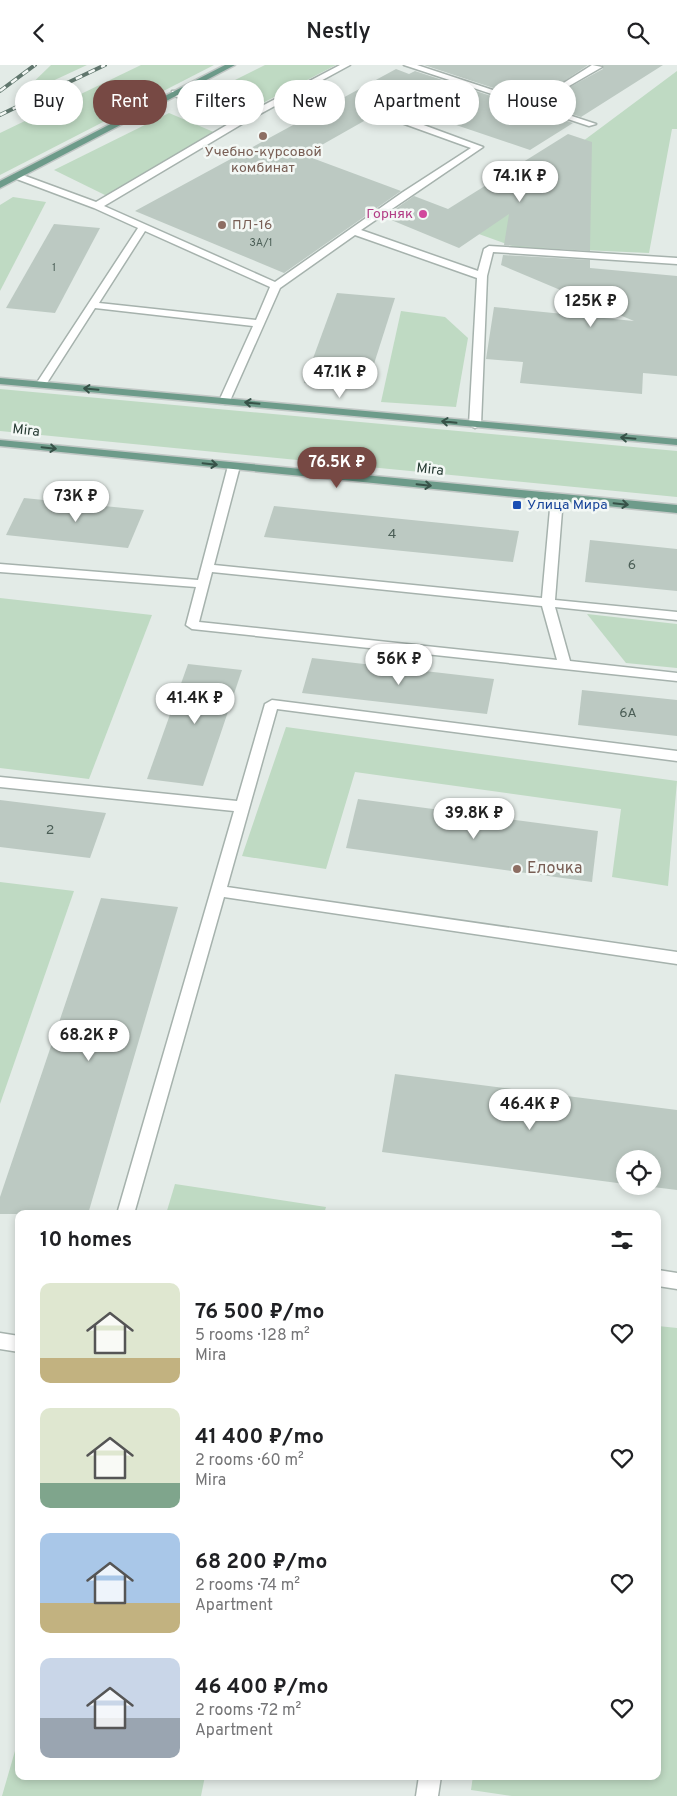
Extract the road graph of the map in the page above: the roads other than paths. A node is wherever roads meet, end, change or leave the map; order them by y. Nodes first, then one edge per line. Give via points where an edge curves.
1 (231, 65) edge
2 (346, 65) edge
3 (408, 65) edge
4 (596, 65) edge
5 (574, 80) edge
6 (175, 93) joint
7 (264, 108) edge
8 (592, 124) dead end
9 (234, 125) edge
10 (416, 125) edge
11 (17, 176) junction
12 (0, 185) edge
13 (97, 206) junction
14 (143, 227) junction
15 (354, 231) junction
16 (677, 261) edge
17 (482, 276) junction
18 (276, 286) junction
19 (92, 305) junction
20 (259, 324) junction
21 (0, 381) edge
22 (41, 384) junction
23 (225, 401) junction
24 (475, 425) junction
25 (677, 442) edge
26 (0, 444) edge
27 (234, 466) junction
28 (557, 497) junction
29 (677, 509) edge
30 (0, 567) edge
31 (208, 568) junction
32 (203, 584) junction
33 (548, 604) junction
34 (677, 616) edge
35 (564, 665) junction
36 (677, 677) edge
37 (677, 756) edge
38 (0, 781) edge
39 (243, 807) junction
40 (218, 891) junction
41 (677, 958) edge
42 (125, 1210) edge
43 (661, 1278) edge
44 (677, 1281) edge
45 (0, 1341) edge
46 (15, 1343) edge
47 (429, 1780) edge
48 (427, 1796) edge

1 - 6 main road
2 - 7 lane
3 - 8 lane
4 - 5 lane via 598,67
6 - 11 main road
9 - 13 lane
10 - 15 lane via 478,147
11 - 12 main road
11 - 13 lane
13 - 14 lane
14 - 18 lane
14 - 19 lane
15 - 17 lane
15 - 18 lane
16 - 17 lane via 489,249
17 - 24 lane
18 - 20 lane
19 - 20 lane
19 - 22 lane
20 - 23 lane
21 - 22 main road
23 -> 22 main road
24 -> 23 main road
25 -> 24 main road
26 -> 27 main road, Mira
27 -> 28 main road, Mira
27 - 31 lane
28 -> 29 main road, Mira
28 - 33 lane
30 - 32 lane
31 - 32 lane
31 - 33 lane
32 - 35 lane via 192,625
33 - 34 lane
33 - 35 lane
35 - 36 lane
37 - 39 lane via 272,704
38 - 39 lane
39 - 40 lane
40 - 41 lane
40 - 42 lane
43 - 44 lane
45 - 46 lane
47 - 48 lane

